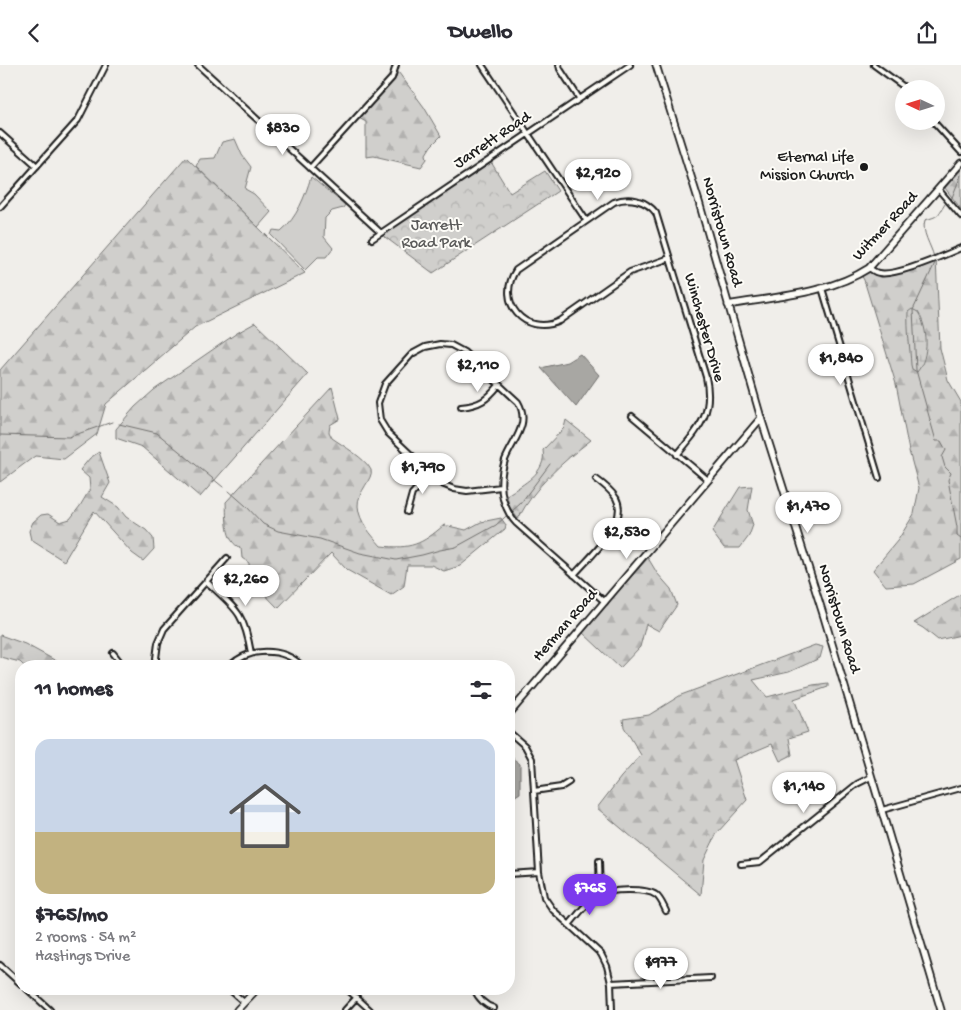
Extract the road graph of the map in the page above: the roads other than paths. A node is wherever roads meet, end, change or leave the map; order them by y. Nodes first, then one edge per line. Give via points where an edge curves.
1 (106, 65) edge
2 (198, 65) edge
3 (396, 65) edge
4 (482, 65) edge
5 (559, 65) edge
6 (630, 65) edge
7 (656, 65) edge
8 (874, 65) edge
9 (895, 80) edge
10 (579, 98) junction
11 (941, 130) edge
12 (0, 133) edge
13 (527, 133) junction
14 (961, 152) edge
15 (961, 163) edge
16 (37, 166) junction
17 (310, 168) junction
18 (939, 190) junction
19 (0, 207) edge
20 (961, 216) edge
21 (586, 220) junction
22 (381, 233) junction
23 (372, 239) dead end
24 (961, 248) edge
25 (670, 258) junction
26 (869, 268) junction
27 (822, 288) junction
28 (728, 305) junction
29 (499, 385) junction
30 (461, 407) dead end
31 (632, 416) dead end
32 (761, 418) junction
33 (677, 455) junction
34 (430, 474) junction
35 (879, 478) dead end
36 (596, 479) dead end
37 (708, 481) junction
38 (501, 487) junction
39 (407, 512) dead end
40 (227, 558) dead end
41 (574, 575) junction
42 (206, 582) junction
43 (604, 603) junction
44 (113, 653) dead end
45 (251, 653) junction
46 (119, 660) edge
47 (156, 660) edge
48 (238, 660) edge
49 (294, 660) edge
50 (515, 707) edge
51 (515, 737) edge
52 (871, 777) junction
53 (569, 782) dead end
54 (961, 788) edge
55 (534, 791) junction
56 (882, 810) junction
57 (599, 861) dead end
58 (741, 864) dead end
59 (539, 872) junction
60 (515, 874) edge
61 (600, 894) junction
62 (666, 911) dead end
63 (569, 925) junction
64 (1, 967) edge
65 (711, 978) dead end
66 (15, 979) edge
67 (610, 983) junction
68 (33, 995) edge
69 (236, 995) edge
70 (251, 995) edge
71 (354, 995) edge
72 (477, 995) edge
73 (356, 997) junction
74 (244, 1002) junction
75 (494, 1008) dead end
76 (50, 1010) edge
77 (237, 1010) edge
78 (345, 1010) edge
79 (370, 1010) edge
80 (612, 1010) edge
81 (940, 1010) edge

1 - 16 street via 78,120
2 - 17 street
3 - 17 street via 392,78
4 - 13 street
5 - 10 street
6 - 10 street, Jarrett Road
7 - 28 main road, Norristown Road
8 - 9 street
10 - 13 street, Jarrett Road
11 - 14 street
12 - 16 street
13 - 21 street
13 - 22 street, Jarrett Road
15 - 18 main road, Witmer Road
16 - 19 street
17 - 22 street
18 - 20 street
18 - 26 main road, Witmer Road
21 - 25 street, Winchester Drive via 619,200 646,203 656,213
21 - 25 street, Winchester Drive via 516,270 509,287 510,302 524,320 538,325 560,321 630,272
22 - 23 street, Jarrett Road
24 - 26 street via 896,272 878,273
25 - 33 street, Winchester Drive via 706,377 708,394 700,427
26 - 27 main road, Witmer Road via 846,281
27 - 28 main road, Witmer Road
27 - 35 street
28 - 32 main road, Norristown Road
29 - 30 street via 482,402
29 - 34 street via 460,349 440,343 412,354 386,384 378,403 381,423
29 - 38 street via 518,402 523,414 522,426 506,460
31 - 33 street
32 - 37 main road, Herman Road
32 - 52 main road, Norristown Road
33 - 37 street
34 - 38 street via 444,485 459,490
34 - 39 street via 412,494
36 - 41 street via 616,497 618,517 613,530
37 - 43 main road, Herman Road
38 - 41 street via 509,514 516,523
40 - 42 street
41 - 43 street
42 - 45 street via 240,615
42 - 47 street via 161,634
43 - 50 main road, Herman Road
44 - 46 street
45 - 48 street
45 - 49 street via 276,653
51 - 55 street via 532,759
52 - 56 main road, Norristown Road
52 - 58 street via 857,784 760,862
53 - 55 street via 561,787
54 - 56 street
55 - 59 street
56 - 81 main road, Norristown Road
57 - 61 street
59 - 60 street
59 - 63 street via 548,905
61 - 62 street via 649,891 660,899
61 - 63 street
63 - 67 street via 601,954
64 - 66 street
65 - 67 street
67 - 80 street
68 - 76 street
69 - 74 street
70 - 74 main road
71 - 73 street
72 - 75 street
73 - 78 street
73 - 79 street
74 - 77 main road

